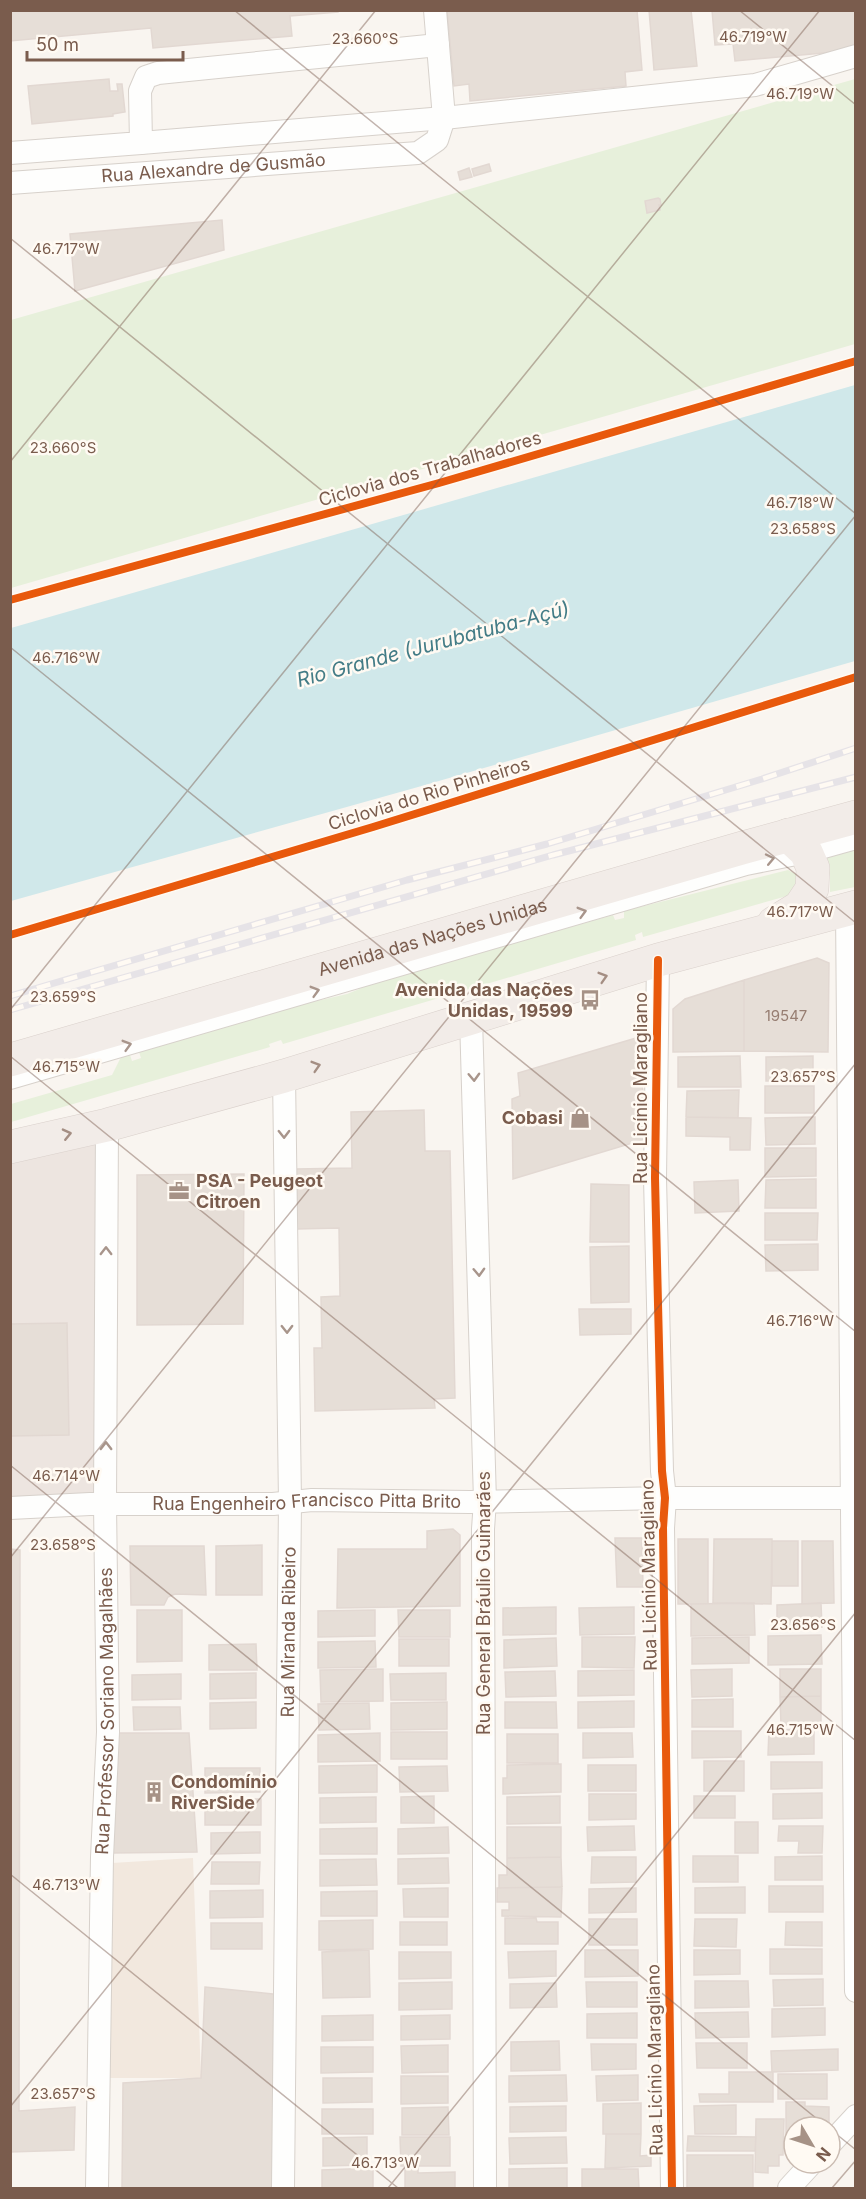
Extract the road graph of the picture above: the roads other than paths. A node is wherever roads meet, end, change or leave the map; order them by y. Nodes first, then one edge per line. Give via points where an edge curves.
1 (435, 10) edge
2 (438, 45) junction
3 (855, 56) edge
4 (444, 118) junction
5 (141, 143) junction
6 (10, 153) edge
7 (10, 183) edge
8 (855, 817) edge
9 (855, 838) edge
10 (797, 844) junction
11 (851, 908) edge
12 (763, 931) junction
13 (658, 960) junction
14 (471, 1018) junction
15 (10, 1060) edge
16 (284, 1076) junction
17 (10, 1078) edge
18 (107, 1125) junction
19 (10, 1148) edge
20 (665, 1498) junction
21 (854, 1498) edge
22 (485, 1501) junction
23 (290, 1502) junction
24 (105, 1504) junction
25 (10, 1508) edge
26 (855, 1991) edge
27 (855, 2116) edge
28 (842, 2131) edge
29 (801, 2175) edge
30 (97, 2188) edge
31 (283, 2188) edge
32 (485, 2188) edge
33 (672, 2188) edge
34 (789, 2188) edge

1 - 2 street
2 - 4 street
2 - 5 street via 158,73 146,77 140,91
3 - 4 street via 755,85
4 - 5 street
4 - 7 street, Rua Alexandre de Gusmão via 437,140 418,153
5 - 6 street
8 - 10 highway, Avenida das Nações Unidas
9 - 10 street
10 - 12 highway via 813,868 812,889 800,907
10 - 15 highway, Avenida das Nações Unidas
17 -> 10 street via 746,864
11 - 12 highway
11 - 21 street
12 - 13 highway
14 -> 13 highway
13 - 20 street, Rua Licínio Maragliano via 655,1178
16 -> 14 highway
14 -> 22 street, Rua General Bráulio Guimarães
16 - 18 highway
16 -> 23 street, Rua Miranda Ribeiro
19 -> 18 highway
24 -> 18 street, Rua Professor Soriano Magalhães
20 - 21 street, Rua Engenheiro Francisco Pitta Brito
20 - 22 street, Rua Engenheiro Francisco Pitta Brito
20 - 33 street, Rua Licínio Maragliano
21 - 26 street
22 - 23 street, Rua Engenheiro Francisco Pitta Brito
22 - 32 street, Rua General Bráulio Guimarães
23 - 24 street, Rua Engenheiro Francisco Pitta Brito
23 - 31 street, Rua Miranda Ribeiro
24 - 25 street, Rua Engenheiro Francisco Pitta Brito
24 - 30 street, Rua Professor Soriano Magalhães via 108,1732
27 - 28 street
29 - 34 street

